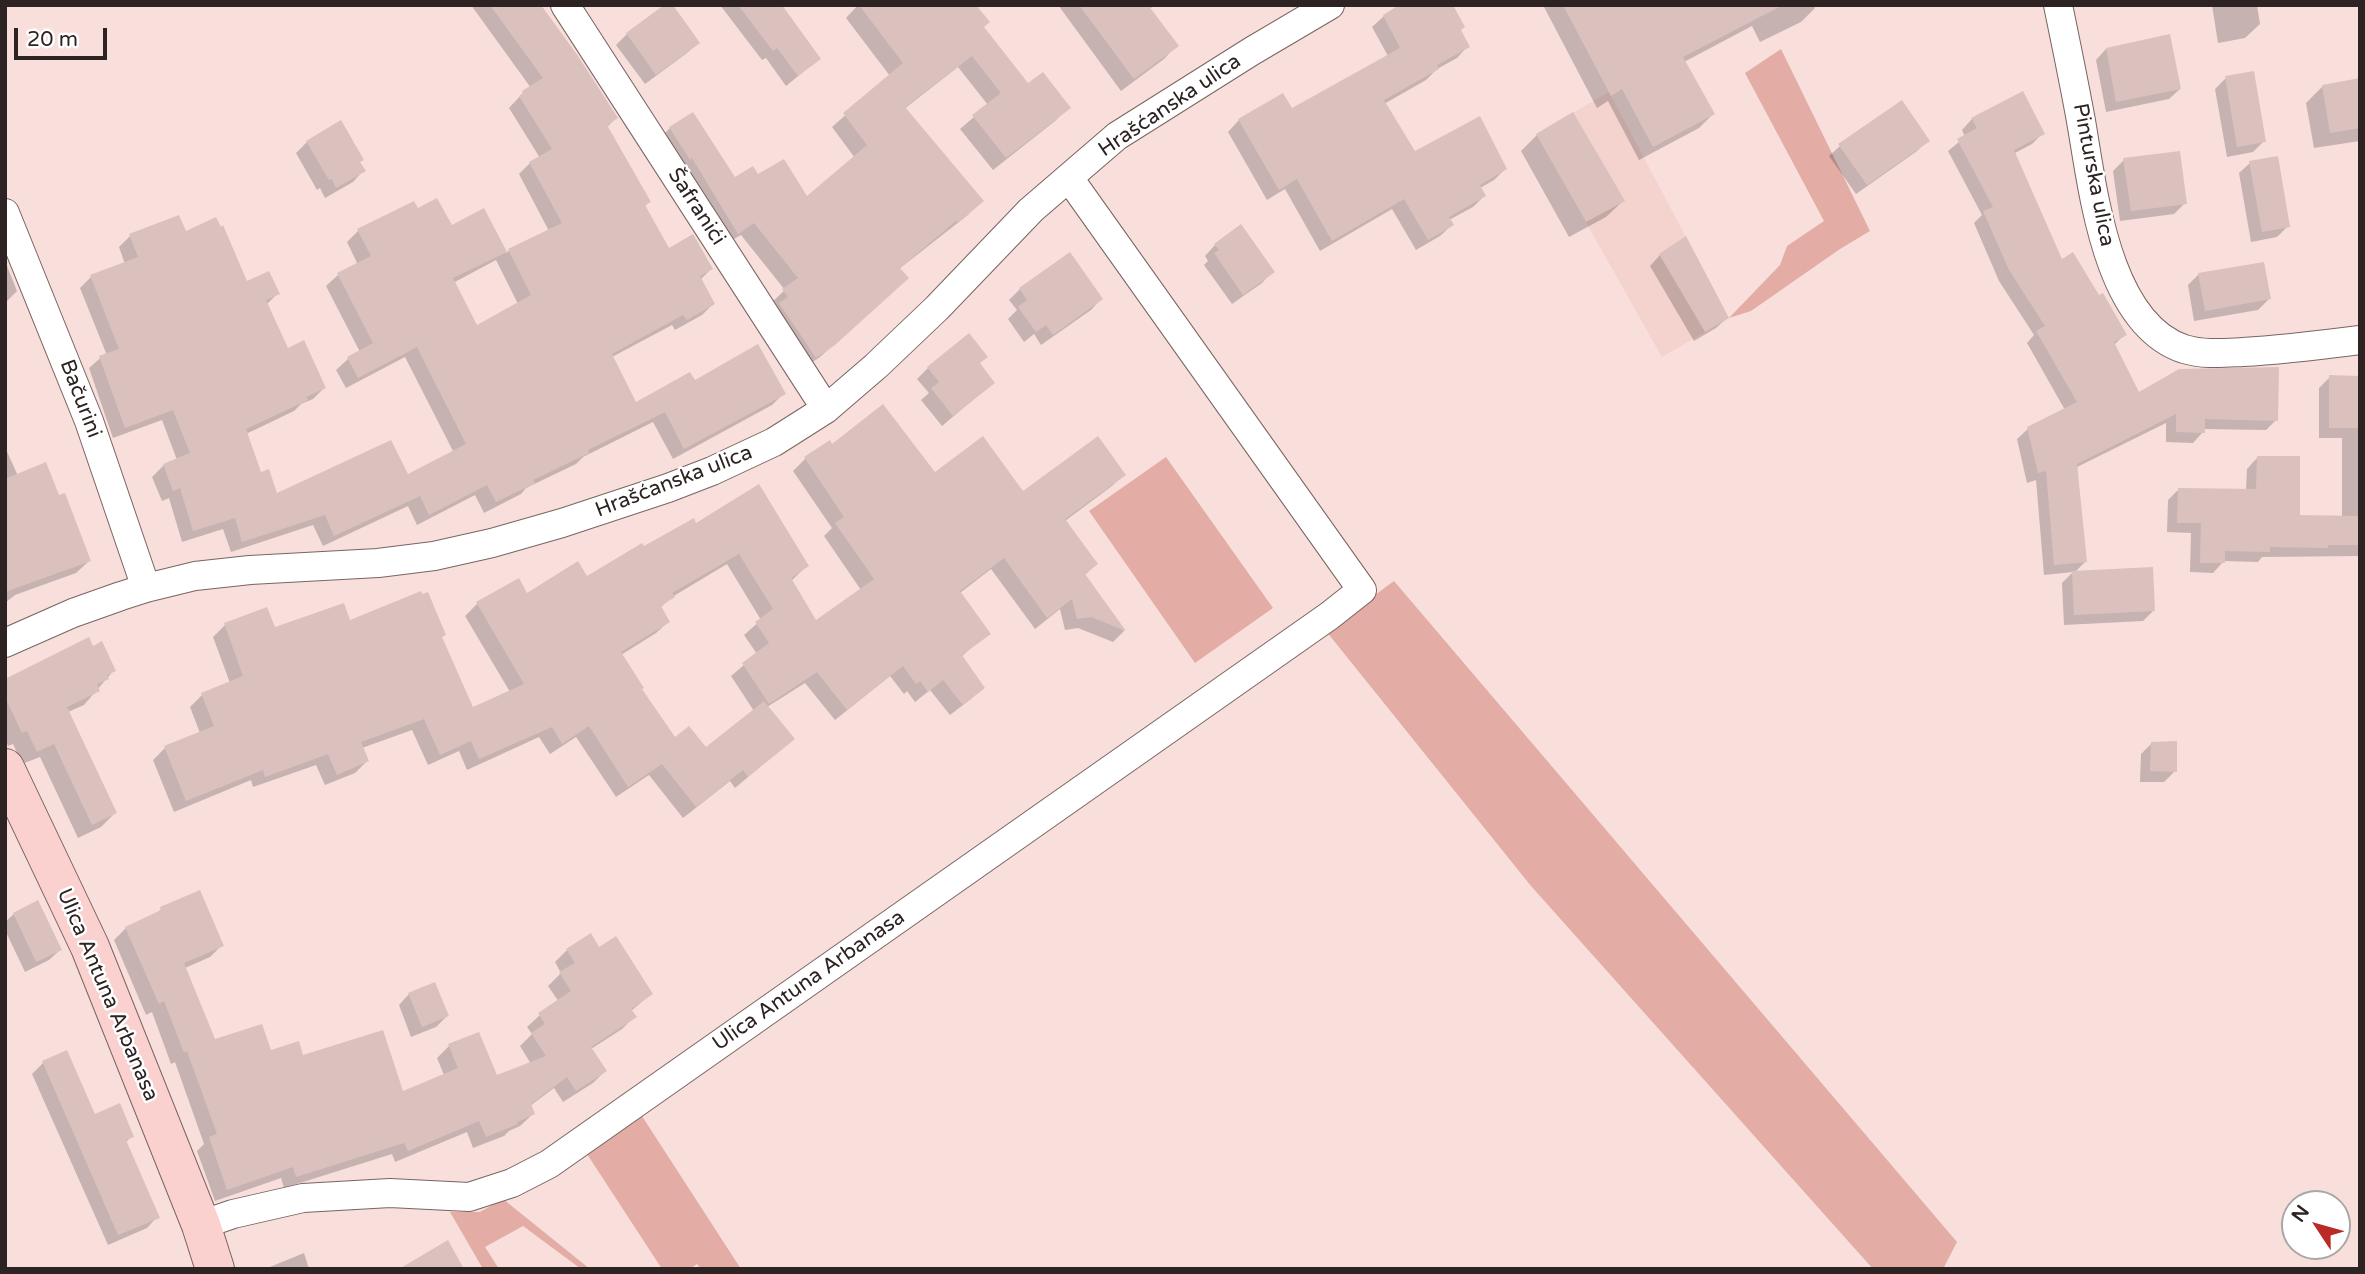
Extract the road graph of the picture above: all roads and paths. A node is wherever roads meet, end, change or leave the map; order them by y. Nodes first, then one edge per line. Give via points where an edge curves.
1 (565, 5) edge
2 (1330, 5) edge
3 (2058, 5) edge
4 (1069, 178) junction
5 (5, 213) edge
6 (2360, 340) edge
7 (826, 409) junction
8 (146, 588) junction
9 (5, 643) edge
10 (5, 768) edge
11 (201, 1225) junction
12 (215, 1269) edge

1 - 7 street, Šafranići
2 - 4 street, Hrašćanska ulica via 1117,136
3 - 6 street, Pinturska ulica via 2109,258 2124,290 2158,335 2182,349 2204,354
4 - 7 street, Hrašćanska ulica
4 - 11 street, Ulica Antuna Arbanasa via 1362,590 549,1164 512,1183 469,1196 390,1193 303,1198
5 - 8 street, Bačurini via 89,421
7 - 8 street, Hrašćanska ulica via 774,442 712,471 492,543 378,563 195,576
8 - 9 street, Hrašćanska ulica
10 - 11 main road, Ulica Antuna Arbanasa via 90,947
11 - 12 main road, Ulica Antuna Arbanasa

